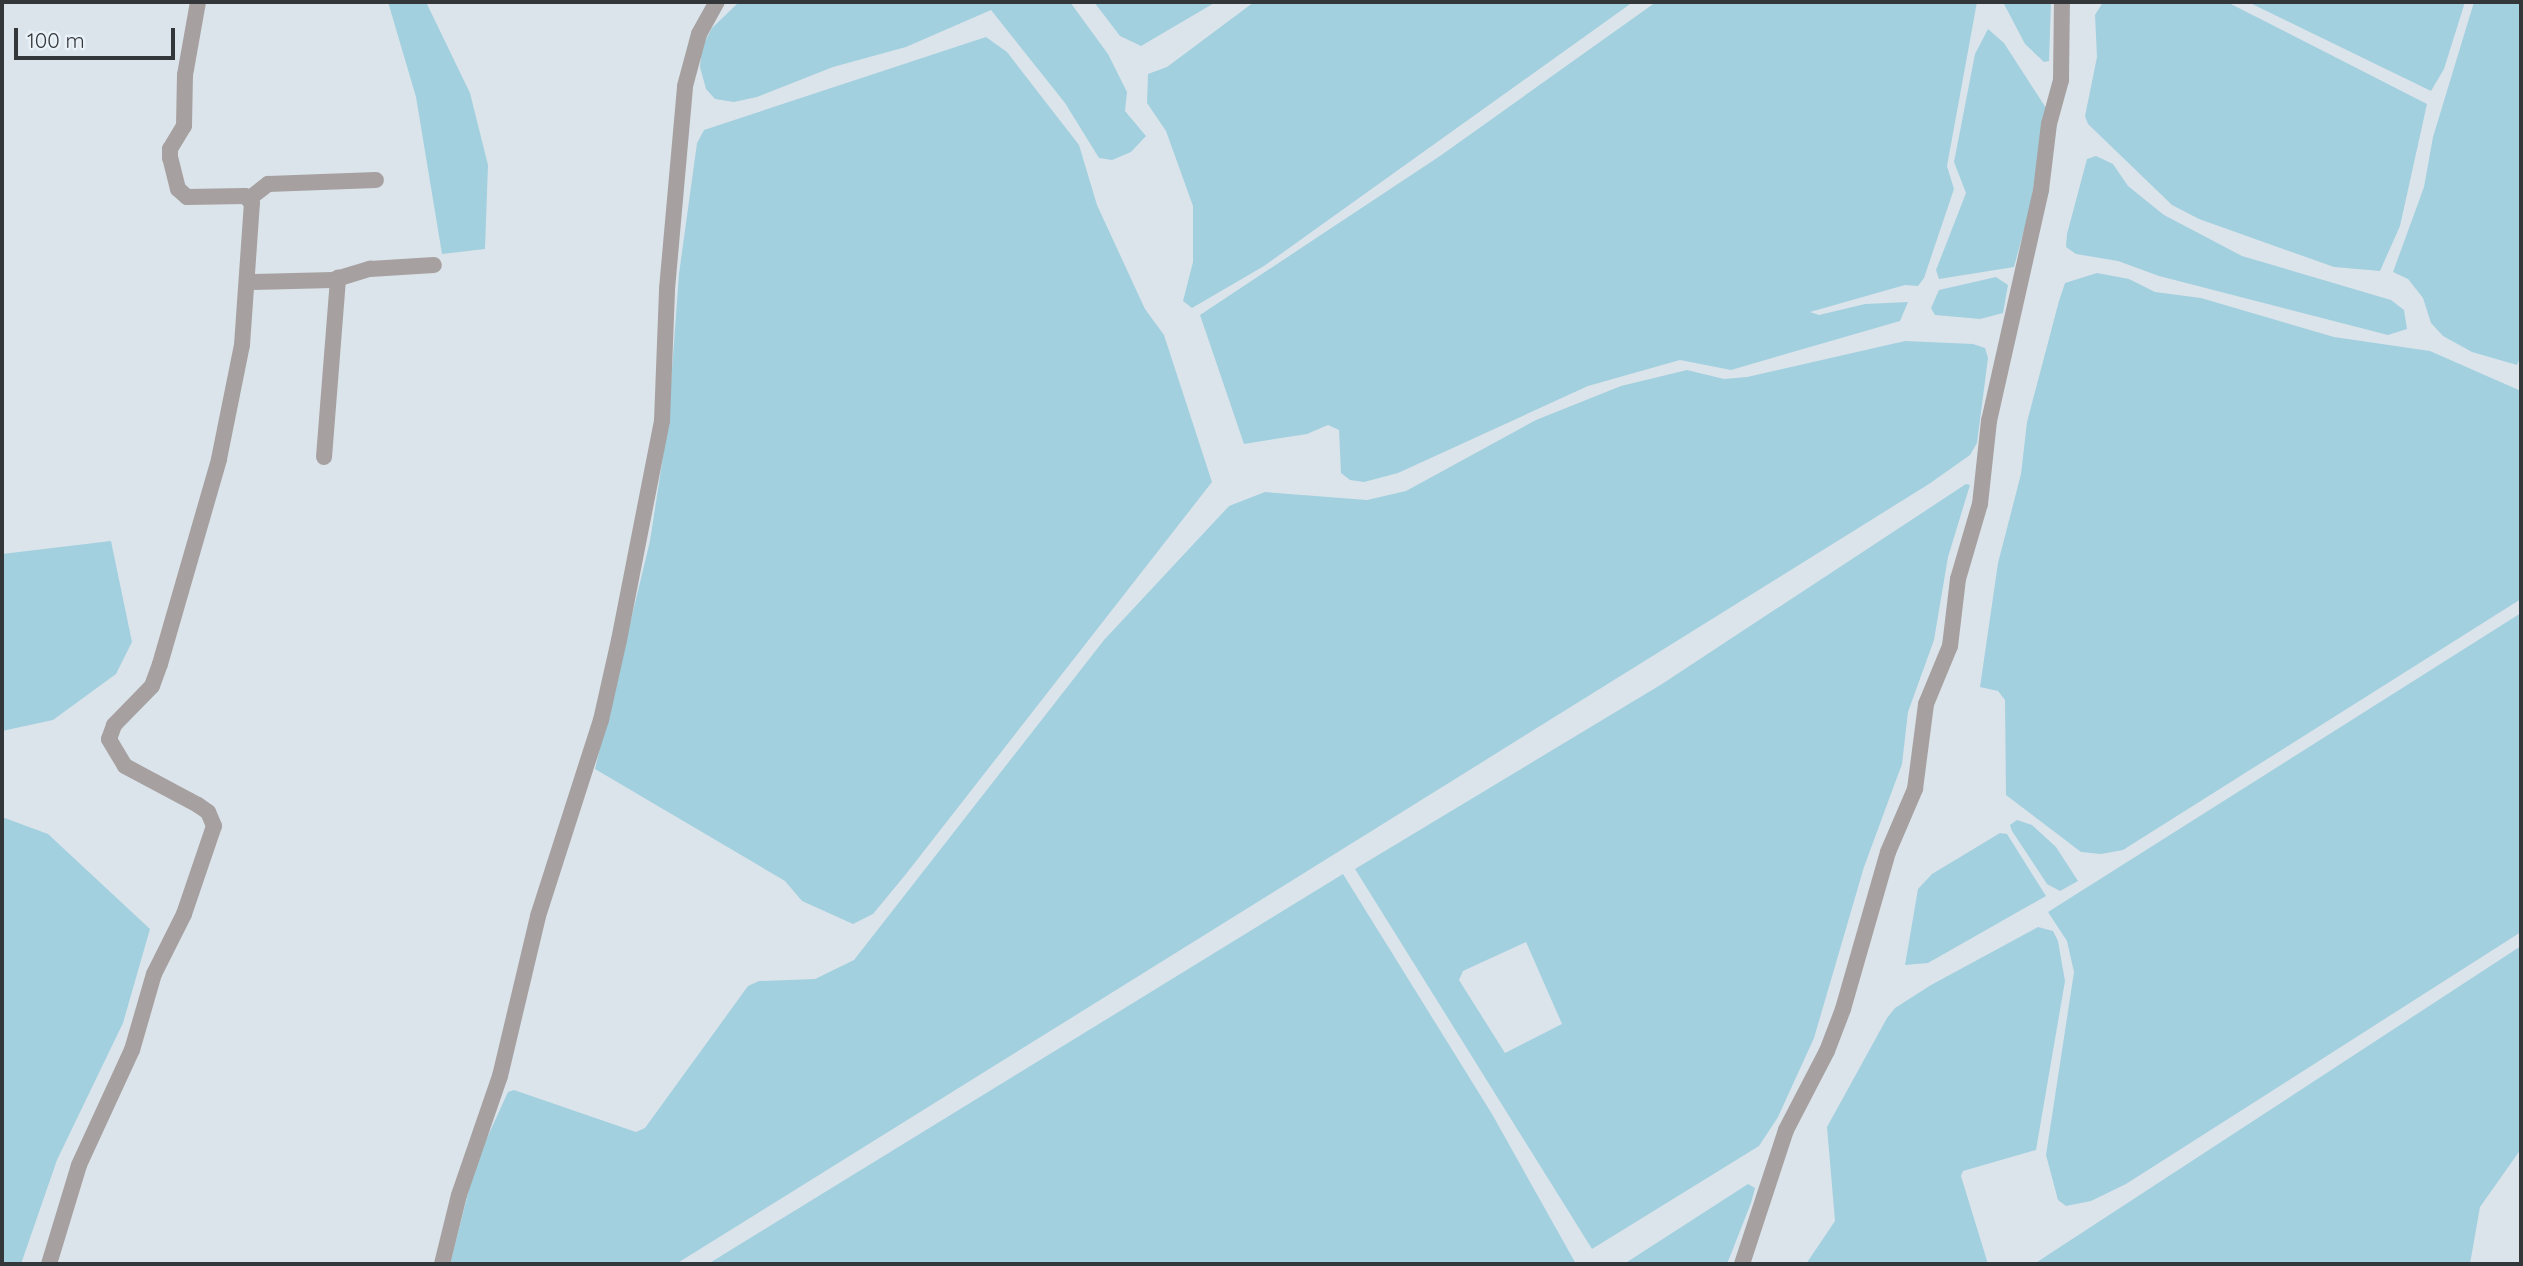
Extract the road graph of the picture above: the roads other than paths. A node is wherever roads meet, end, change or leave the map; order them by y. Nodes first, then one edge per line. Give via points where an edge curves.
1 (198, 2) edge
2 (717, 2) edge
3 (2062, 2) edge
4 (376, 180) dead end
5 (250, 198) junction
6 (434, 265) dead end
7 (338, 278) junction
8 (248, 282) junction
9 (324, 457) dead end
10 (49, 1264) edge
11 (442, 1264) edge
12 (1742, 1264) edge

1 - 5 street via 185,75 184,126 170,149 172,169 187,197
2 - 11 street via 699,34 685,86 667,289 662,421 619,640 601,720 540,907 500,1076 459,1195
3 - 12 street via 2061,80 2049,124 2041,190 1989,421 1980,504 1958,579 1950,646 1926,704 1915,789 1888,852 1843,1009 1786,1130
4 - 5 street via 268,184
5 - 8 street
6 - 7 street via 370,269
7 - 8 street
7 - 9 street
8 - 10 street via 242,345 219,459 160,664 152,686 114,725 109,739 125,766 198,805 208,812 214,826 184,914 154,974 132,1050 79,1165

